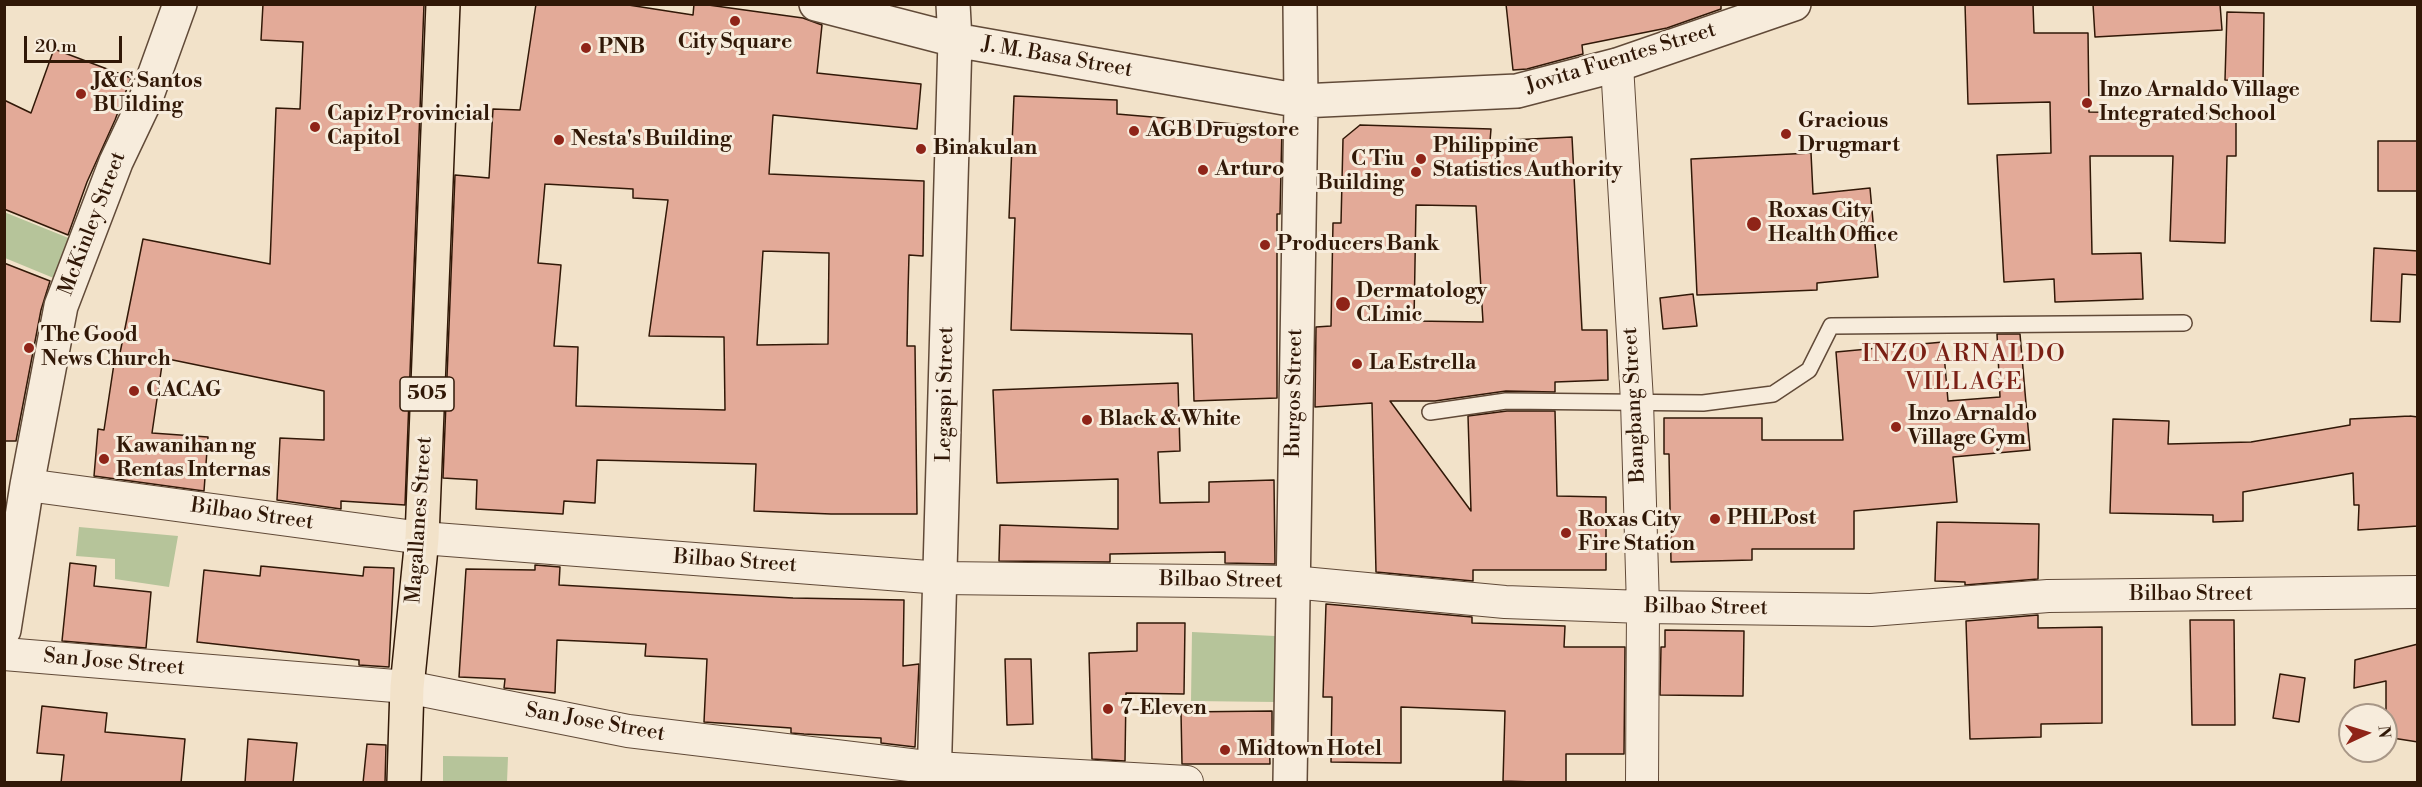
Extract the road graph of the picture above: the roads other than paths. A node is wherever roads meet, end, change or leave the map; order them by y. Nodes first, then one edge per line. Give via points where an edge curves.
1 (180, 4) edge
2 (443, 4) edge
3 (816, 4) edge
4 (953, 4) edge
5 (1300, 4) edge
6 (1794, 4) edge
7 (955, 40) junction
8 (1617, 65) junction
9 (1301, 101) junction
10 (2184, 323) dead end
11 (1636, 401) junction
12 (1430, 412) dead end
13 (27, 485) junction
14 (422, 538) junction
15 (941, 578) junction
16 (1292, 582) junction
17 (2418, 592) edge
18 (1643, 607) junction
19 (4, 630) edge
20 (4, 654) edge
21 (407, 687) junction
22 (934, 775) edge
23 (404, 783) edge
24 (1187, 783) edge
25 (1290, 783) edge
26 (1642, 783) edge

1 - 13 street, McKinley Street via 61,306
2 - 14 main road, Magallanes Street / 505
3 - 7 street, J. M. Basa Street
4 - 7 street, Legaspi Street
5 - 9 street, Burgos Street
6 - 8 street, Jovita Fuentes Street
7 - 9 street, J. M. Basa Street
7 - 15 street, Legaspi Street
8 - 9 street, Jovita Fuentes Street via 1516,91
8 - 11 street, Bangbang Street
9 - 16 street, Burgos Street
10 - 11 lane via 1831,326 1809,370 1773,394 1703,403
11 - 12 lane via 1506,401
11 - 18 street, Bangbang Street
13 - 14 street, Bilbao Street
13 - 19 street, McKinley Street
14 - 15 street, Bilbao Street
14 - 21 main road, Magallanes Street / 505
15 - 16 street, Bilbao Street
15 - 22 street, Legaspi Street
16 - 18 street, Bilbao Street via 1505,602
16 - 25 street, Burgos Street
17 - 18 street, Bilbao Street via 2048,596 1872,610
18 - 26 street, Bangbang Street
20 - 21 street, San Jose Street
21 - 22 street, San Jose Street via 628,731
21 - 23 main road, Magallanes Street / 505
22 - 24 street, San Jose Street

